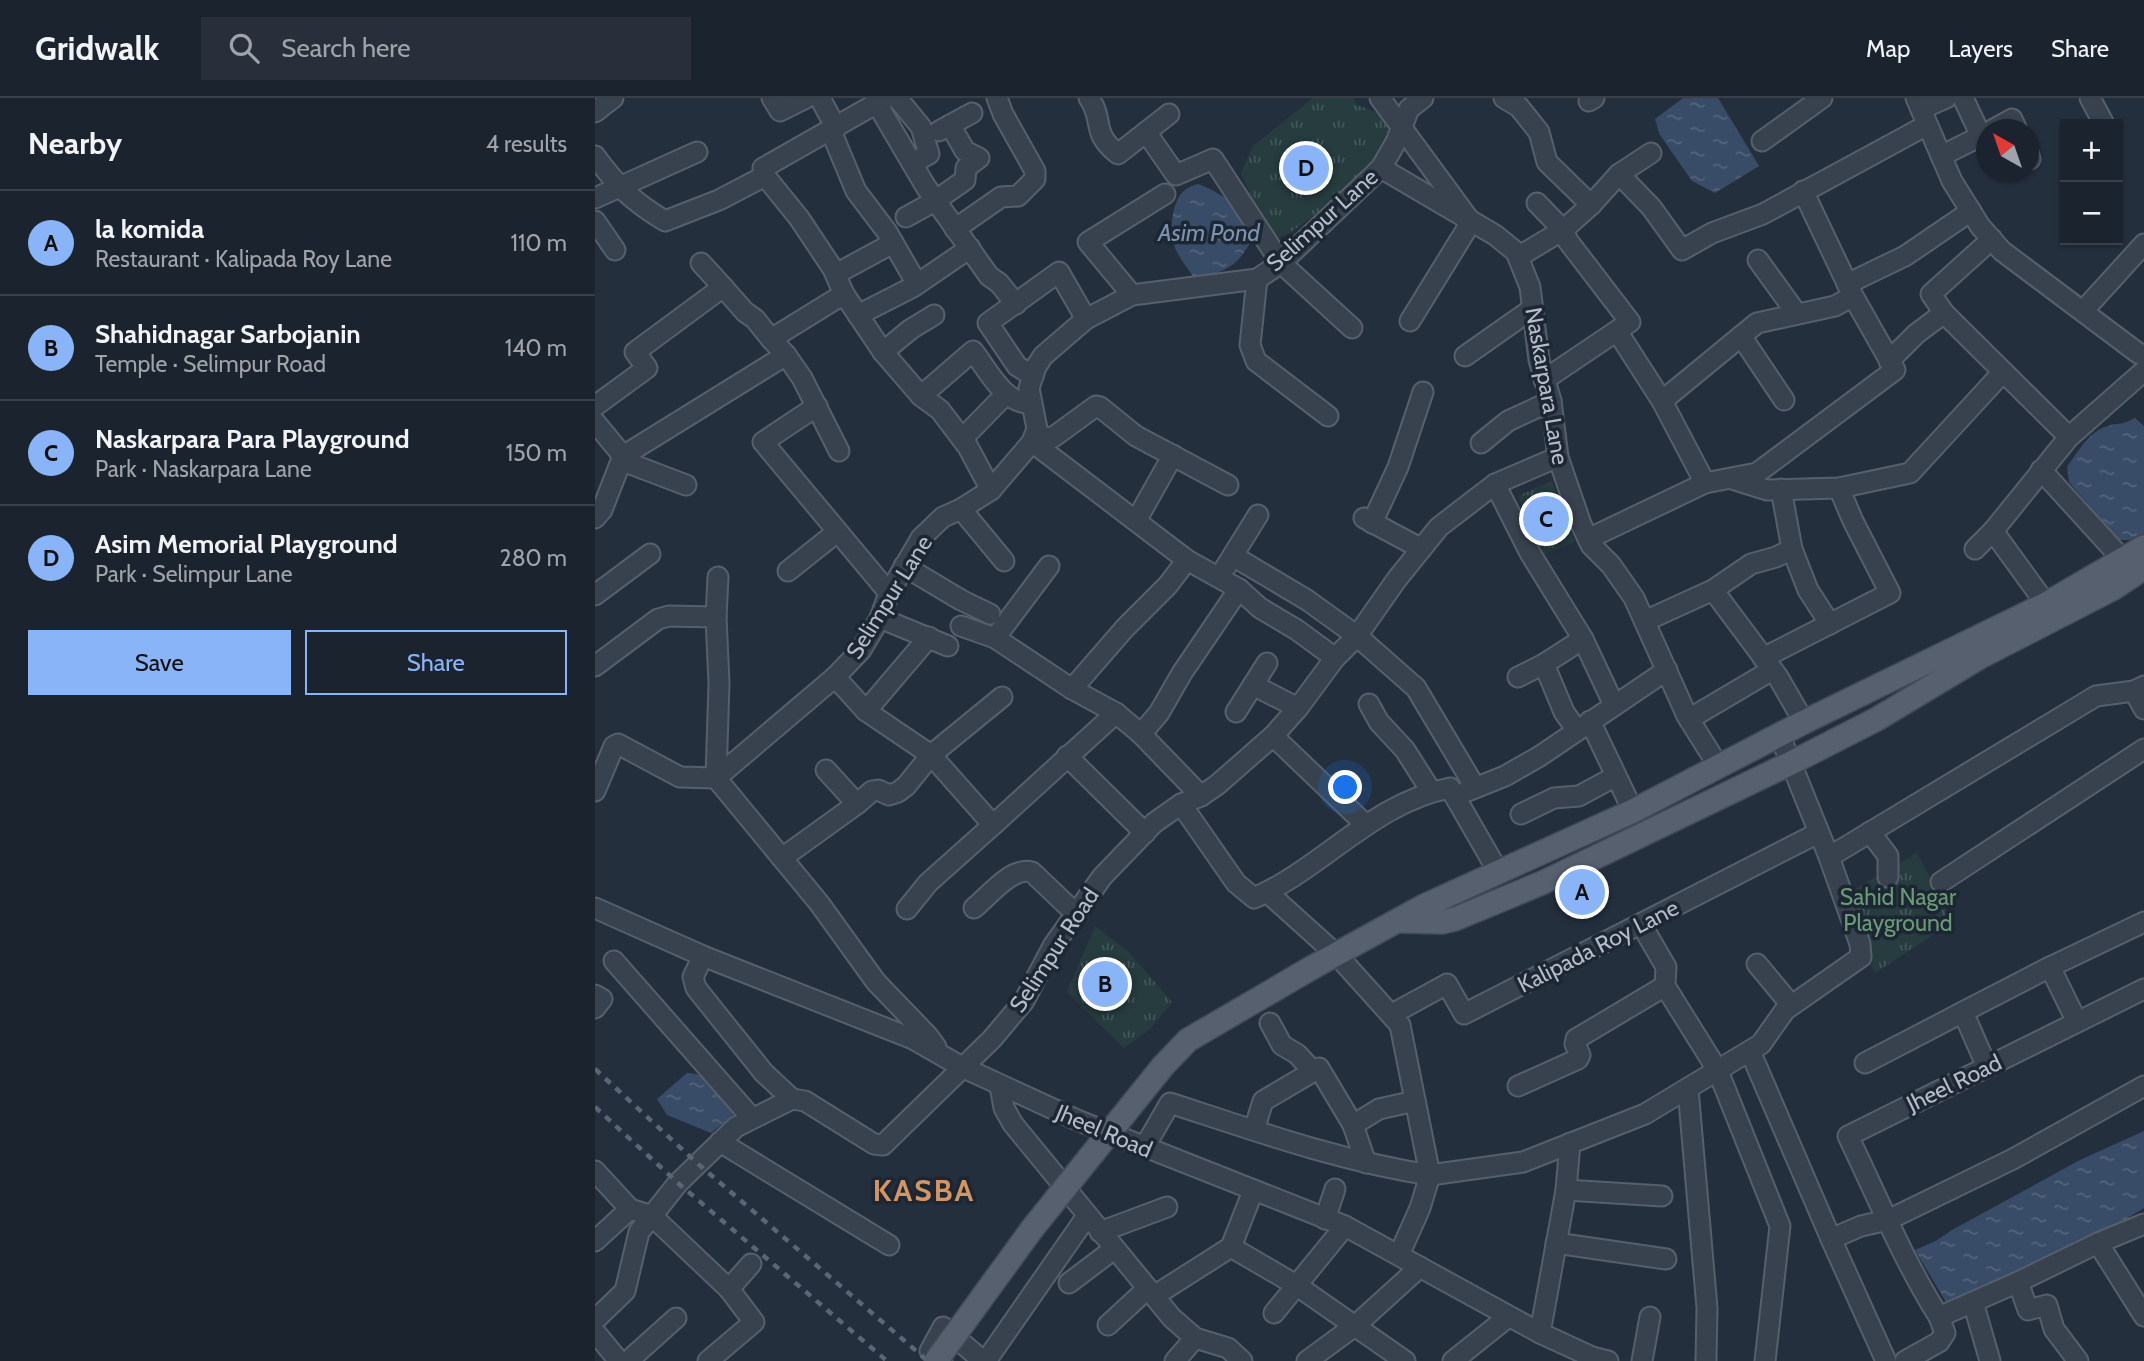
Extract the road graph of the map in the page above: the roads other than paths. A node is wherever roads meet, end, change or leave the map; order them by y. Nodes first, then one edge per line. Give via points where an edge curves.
1 (614, 98) edge
2 (772, 98) edge
3 (806, 98) edge
4 (820, 98) edge
5 (897, 98) edge
6 (997, 98) edge
7 (1089, 98) edge
8 (1380, 98) edge
9 (1504, 98) edge
10 (1822, 98) edge
11 (1946, 98) edge
12 (1963, 98) edge
13 (2092, 99) edge
14 (1410, 102) edge
15 (871, 103) edge
16 (1921, 111) edge
17 (595, 112) edge
18 (972, 113) dead end
19 (1169, 114) dead end
20 (1977, 119) edge
21 (2102, 119) edge
22 (950, 125) junction
23 (834, 130) junction
24 (1146, 132) junction
25 (925, 138) junction
26 (1976, 138) edge
27 (1762, 141) dead end
28 (697, 152) dead end
29 (1651, 153) dead end
30 (595, 156) edge
31 (1941, 156) junction
32 (912, 163) junction
33 (1381, 168) junction
34 (1619, 174) junction
35 (765, 176) junction
36 (617, 187) junction
37 (1803, 191) junction
38 (1165, 194) dead end
39 (595, 198) edge
40 (935, 201) junction
41 (1537, 203) dead end
42 (1591, 205) junction
43 (1971, 211) junction
44 (906, 218) dead end
45 (595, 221) edge
46 (1471, 222) junction
47 (955, 229) junction
48 (1563, 230) junction
49 (1992, 239) junction
50 (893, 243) junction
51 (2144, 244) edge
52 (970, 248) junction
53 (615, 250) dead end
54 (1518, 257) junction
55 (1758, 260) dead end
56 (701, 263) dead end
57 (1281, 263) junction
58 (836, 274) junction
59 (1257, 279) junction
60 (917, 284) junction
61 (723, 287) junction
62 (1850, 290) junction
63 (844, 295) junction
64 (1132, 295) junction
65 (1016, 304) junction
66 (1532, 309) junction
67 (2084, 310) junction
68 (1944, 313) junction
69 (1797, 314) junction
70 (858, 315) junction
71 (934, 315) dead end
72 (1086, 319) junction
73 (1410, 321) dead end
74 (1352, 328) dead end
75 (1617, 331) junction
76 (1741, 336) junction
77 (771, 339) junction
78 (883, 352) junction
79 (786, 355) junction
80 (2144, 355) edge
81 (1465, 356) dead end
82 (1889, 361) junction
83 (2144, 371) edge
84 (2003, 372) junction
85 (1033, 376) junction
86 (1544, 380) junction
87 (1423, 392) dead end
88 (1006, 394) junction
89 (921, 396) junction
90 (1784, 400) dead end
91 (1551, 401) junction
92 (1662, 401) junction
93 (1030, 403) junction
94 (595, 405) edge
95 (817, 406) junction
96 (1328, 416) dead end
97 (595, 422) edge
98 (2069, 437) junction
99 (962, 439) junction
100 (1034, 439) junction
101 (1481, 443) dead end
102 (839, 451) dead end
103 (1173, 455) junction
104 (1558, 457) junction
105 (623, 459) junction
106 (2042, 470) junction
107 (1731, 478) junction
108 (1705, 483) junction
109 (1495, 484) junction
110 (686, 485) dead end
111 (1228, 485) dead end
112 (1839, 488) junction
113 (1781, 489) junction
114 (991, 490) junction
115 (961, 509) junction
116 (1258, 515) dead end
117 (595, 517) edge
118 (1136, 521) junction
119 (1993, 531) junction
120 (837, 532) junction
121 (1588, 539) junction
122 (2144, 547) edge
123 (1420, 548) junction
124 (1792, 549) junction
125 (1975, 549) dead end
126 (650, 554) dead end
127 (1233, 556) junction
128 (1188, 560) junction
129 (1005, 561) dead end
130 (2133, 564) edge
131 (904, 566) junction
132 (1049, 566) dead end
133 (787, 571) dead end
134 (718, 577) dead end
135 (1219, 578) junction
136 (1239, 589) junction
137 (1713, 590) junction
138 (889, 593) junction
139 (595, 595) edge
140 (2046, 604) junction
141 (990, 614) dead end
142 (716, 617) junction
143 (880, 618) junction
144 (1645, 621) junction
145 (1829, 624) junction
146 (961, 626) dead end
147 (1357, 636) junction
148 (929, 637) junction
149 (995, 638) junction
150 (1583, 639) junction
151 (948, 646) dead end
152 (1335, 658) junction
153 (1267, 663) dead end
154 (1544, 664) junction
155 (1767, 664) junction
156 (595, 666) edge
157 (1667, 670) junction
158 (835, 677) junction
159 (1518, 677) dead end
160 (1253, 685) junction
161 (1072, 689) junction
162 (2139, 689) edge
163 (1002, 697) dead end
164 (1369, 704) dead end
165 (1614, 705) junction
166 (1298, 708) junction
167 (2144, 709) edge
168 (866, 711) junction
169 (1236, 712) dead end
170 (1116, 713) junction
171 (1689, 719) junction
172 (1804, 723) junction
173 (1583, 725) junction
174 (1141, 734) junction
175 (1273, 736) junction
176 (1780, 736) junction
177 (2144, 749) edge
178 (931, 755) junction
179 (1067, 756) junction
180 (1791, 763) junction
181 (1719, 767) junction
182 (826, 770) dead end
183 (1616, 776) junction
184 (716, 778) junction
185 (1475, 787) junction
186 (1431, 791) junction
187 (595, 792) edge
188 (1201, 796) junction
189 (1455, 796) junction
190 (857, 804) junction
191 (1181, 804) junction
192 (1633, 811) junction
193 (1521, 814) dead end
194 (993, 825) junction
195 (1366, 825) junction
196 (1870, 832) junction
197 (1145, 833) junction
198 (1818, 833) junction
199 (1829, 857) junction
200 (782, 858) junction
201 (1499, 873) junction
202 (1888, 877) dead end
203 (1941, 882) dead end
204 (1267, 892) junction
205 (595, 908) edge
206 (974, 908) dead end
207 (907, 909) dead end
208 (1075, 913) junction
209 (1401, 921) junction
210 (2144, 922) edge
211 (1641, 924) junction
212 (1337, 955) junction
213 (703, 956) junction
214 (614, 961) dead end
215 (1757, 964) dead end
216 (2050, 967) junction
217 (1665, 986) junction
218 (2144, 989) edge
219 (595, 995) edge
220 (1791, 1005) junction
221 (595, 1008) edge
222 (1963, 1012) junction
223 (1392, 1014) junction
224 (2077, 1022) junction
225 (1270, 1023) dead end
226 (1750, 1051) junction
227 (940, 1054) junction
228 (1865, 1063) dead end
229 (962, 1067) junction
230 (1987, 1067) junction
231 (1313, 1071) junction
232 (1719, 1071) junction
233 (1000, 1086) junction
234 (1518, 1086) dead end
235 (2144, 1086) edge
236 (1688, 1089) junction
237 (792, 1099) junction
238 (1415, 1101) junction
239 (751, 1117) junction
240 (1353, 1125) junction
241 (1254, 1130) junction
242 (720, 1142) junction
243 (1570, 1143) junction
244 (1144, 1148) junction
245 (1366, 1163) junction
246 (595, 1171) edge
247 (1430, 1175) junction
248 (1335, 1189) dead end
249 (1566, 1190) junction
250 (1253, 1191) junction
251 (1661, 1196) dead end
252 (1167, 1207) dead end
253 (631, 1209) junction
254 (652, 1216) junction
255 (1087, 1216) junction
256 (1325, 1219) junction
257 (1888, 1220) junction
258 (2144, 1224) edge
259 (1345, 1226) junction
260 (1100, 1232) junction
261 (1831, 1240) junction
262 (595, 1241) edge
263 (1556, 1243) junction
264 (2098, 1243) junction
265 (889, 1245) dead end
266 (1231, 1247) junction
267 (1114, 1249) junction
268 (1399, 1255) junction
269 (1666, 1259) dead end
270 (751, 1264) dead end
271 (1420, 1267) junction
272 (2018, 1282) junction
273 (1069, 1283) dead end
274 (1296, 1285) junction
275 (729, 1289) junction
276 (1151, 1293) junction
277 (1973, 1301) junction
278 (1274, 1312) dead end
279 (2144, 1316) edge
280 (1509, 1317) junction
281 (1650, 1317) dead end
282 (1939, 1317) junction
283 (676, 1318) dead end
284 (595, 1320) edge
285 (1108, 1325) dead end
286 (1356, 1325) junction
287 (595, 1332) edge
288 (1540, 1333) junction
289 (1195, 1338) junction
290 (1596, 1360) edge
291 (619, 1361) edge
292 (628, 1361) edge
293 (708, 1361) edge
294 (936, 1361) edge
295 (942, 1361) edge
296 (984, 1361) edge
297 (1175, 1361) edge
298 (1242, 1361) edge
299 (1307, 1361) edge
300 (1405, 1361) edge
301 (1453, 1361) edge
302 (1642, 1361) edge
303 (1706, 1361) edge
304 (1765, 1361) edge
305 (1886, 1361) edge
306 (1905, 1361) edge
307 (1990, 1361) edge
308 (2078, 1361) edge

1 - 17 street
2 - 3 street via 780,111
4 - 23 street
5 - 25 street
6 - 47 street via 1035,170 1035,179 1017,196 1001,197
7 - 24 street via 1097,109 1097,126 1105,144 1118,154
8 - 46 street
9 - 42 street via 1519,107 1539,132 1547,162
10 - 27 street
11 - 16 street
12 - 20 street
13 - 21 street
14 - 33 street, Selimpur Lane
15 - 23 street
15 - 32 street
16 - 31 street
16 - 37 street
18 - 22 street
19 - 24 street
22 - 25 street
22 - 40 street via 965,151 979,158 966,168 965,180
23 - 35 street via 763,168
23 - 50 street via 856,191
24 - 57 street via 1176,175 1213,159
25 - 32 street via 929,154
26 - 31 street
28 - 36 street
29 - 34 street
30 - 36 street
31 - 43 street
32 - 40 street
33 - 46 street, Naskarpara Lane
33 - 57 street, Selimpur Lane
34 - 37 street via 1651,207 1682,250
34 - 42 street
35 - 36 street via 665,222
35 - 58 street
36 - 39 street
37 - 62 street
38 - 64 street via 1088,242
40 - 44 street
40 - 47 street
41 - 48 street
42 - 48 street
43 - 49 street
43 - 62 street
45 - 53 street
46 - 54 street, Naskarpara Lane via 1495,235
46 - 73 street
47 - 52 street
48 - 54 street
48 - 75 street via 1630,322
49 - 67 street
49 - 68 street via 1931,294
50 - 58 street
50 - 60 street
51 - 67 street
52 - 60 street
52 - 65 street
54 - 66 street, Naskarpara Lane via 1530,287
55 - 69 street
56 - 61 street
57 - 59 street, Selimpur Lane
57 - 74 street
58 - 63 street
59 - 64 street, Selimpur Lane
59 - 96 street via 1250,345 1256,361
60 - 70 street
61 - 77 street
61 - 94 street via 635,352 646,368
62 - 69 street via 1835,306
62 - 82 street
63 - 70 street
63 - 77 street
64 - 72 street, Selimpur Lane
65 - 72 street via 1059,272
65 - 85 street via 988,323 1017,366
66 - 81 street
66 - 86 street, Naskarpara Lane
67 - 80 street
68 - 82 street
68 - 84 street
69 - 76 street via 1757,323
70 - 78 street
71 - 78 street
72 - 85 street, Selimpur Lane via 1044,356
75 - 86 street
75 - 92 street
76 - 90 street
76 - 92 street
77 - 79 street
78 - 89 street
79 - 95 street
79 - 105 street
82 - 107 street via 1895,370 1757,473
83 - 98 street
84 - 98 street
84 - 112 street via 1910,472
85 - 93 street, Selimpur Lane
86 - 91 street, Naskarpara Lane
87 - 123 street via 1398,467 1368,520
88 - 89 street via 974,352
88 - 93 street
88 - 99 street
89 - 99 street via 940,410
91 - 101 street via 1508,421
91 - 104 street, Naskarpara Lane
92 - 108 street
93 - 100 street, Selimpur Lane via 1037,429
95 - 102 street
95 - 120 street via 763,442
97 - 105 street
98 - 106 street
99 - 114 street
100 - 103 street via 1052,438 1096,406 1136,436
100 - 114 street, Selimpur Lane
100 - 118 street
103 - 111 street
103 - 118 street
104 - 109 street, Selimpur Road
104 - 121 street, Naskarpara Lane
105 - 110 street
105 - 117 street
106 - 119 street
106 - 130 street
107 - 108 street
107 - 113 street via 1767,490
108 - 121 street
109 - 123 street, Selimpur Road via 1439,527
109 - 150 street via 1530,553
112 - 113 street
112 - 145 street via 1891,593
113 - 124 street
114 - 115 street, Selimpur Lane
115 - 129 street
115 - 131 street, Selimpur Lane via 933,526
116 - 127 street
118 - 128 street
119 - 125 street
119 - 140 street
120 - 133 street
120 - 138 street
121 - 144 street, Naskarpara Lane via 1634,598
122 - 130 main road
123 - 147 street, Selimpur Road
124 - 137 street via 1751,564
124 - 145 street via 1808,590
126 - 139 street
127 - 135 street
127 - 147 street
128 - 135 street
128 - 161 street
130 - 140 main road
130 - 180 main road via 2114,588
131 - 138 street, Selimpur Lane
131 - 141 street
132 - 149 street
134 - 142 street
135 - 136 street
136 - 152 street
136 - 174 street
137 - 144 street
137 - 155 street
138 - 143 street, Selimpur Lane
140 - 172 main road
142 - 156 street via 658,619
142 - 184 street
143 - 148 street
143 - 158 street, Selimpur Lane via 861,650
144 - 157 street, Naskarpara Lane
145 - 155 street
146 - 149 street
147 - 152 street, Selimpur Road
147 - 185 street via 1416,688
148 - 151 street
148 - 168 street
149 - 161 street
150 - 154 street
150 - 165 street
152 - 166 street, Selimpur Road
153 - 160 street
154 - 159 street
154 - 173 street via 1564,712
155 - 171 street
155 - 172 street
157 - 165 street
157 - 171 street, Naskarpara Lane
158 - 168 street
158 - 184 street, Selimpur Lane
160 - 166 street
160 - 169 street
161 - 170 street
162 - 167 street
162 - 196 street via 2095,696
163 - 178 street
164 - 186 street
165 - 173 street
166 - 175 street, Selimpur Road
168 - 178 street
170 - 174 street
170 - 179 street
171 - 181 street, Naskarpara Lane
172 - 176 main road
173 - 183 street
173 - 185 street via 1540,756
174 - 188 street
175 - 188 street, Selimpur Road
175 - 195 street
176 - 180 street
176 - 181 main road
177 - 203 street
178 - 190 street via 898,792 873,791
178 - 194 street
179 - 194 street
179 - 197 street
180 - 198 street
180 - 209 main road via 1455,919
181 - 192 main road
182 - 190 street
183 - 192 street
183 - 193 street via 1579,796 1554,798
184 - 187 street via 680,777 618,744
184 - 200 street
185 - 189 street
186 - 189 street via 1450,788
186 - 195 street
188 - 191 street, Selimpur Road
189 - 201 street
190 - 200 street
191 - 197 street, Selimpur Road
191 - 204 street via 1242,890 1254,898
192 - 201 main road
194 - 207 street via 928,883
195 - 204 street
196 - 199 street
196 - 202 street via 1888,856
197 - 208 street, Selimpur Road
198 - 199 street
198 - 211 street, Kalipada Roy Lane
199 - 220 street via 1861,957
200 - 227 street via 876,982
201 - 209 main road
204 - 212 street
205 - 213 street, Jheel Road
206 - 208 street via 1025,869
208 - 229 street, Selimpur Road via 1024,1001
209 - 212 main road
210 - 216 street
211 - 217 street via 1667,967
211 - 223 street, Kalipada Roy Lane via 1464,1014 1447,984
212 - 223 street
212 - 294 main road, bridge via 1188,1040 1033,1229
213 - 227 street, Jheel Road via 913,1039
213 - 237 street via 693,977 696,988 764,1073
214 - 239 street
215 - 220 street
216 - 222 street
216 - 224 street
217 - 232 street
217 - 234 street via 1576,1039 1578,1059
218 - 224 street, Jheel Road
219 - 221 street via 602,999
220 - 226 street via 1761,1044
222 - 228 street
222 - 230 street
223 - 238 street via 1400,1025
224 - 230 street, Jheel Road
225 - 231 street via 1282,1045
226 - 232 street
226 - 261 street
227 - 229 street, Jheel Road
229 - 233 street, Jheel Road
229 - 237 street, Selimpur Road via 880,1146 805,1101
230 - 257 street, Jheel Road via 1848,1136
231 - 240 street via 1319,1068
231 - 241 street via 1263,1101
232 - 236 street
232 - 304 street via 1780,1226
233 - 244 street, Jheel Road
233 - 255 street via 1013,1124
235 - 257 street via 2013,1159
236 - 243 street via 1645,1114
236 - 303 street via 1707,1308
237 - 239 street
238 - 240 street via 1379,1109
238 - 247 street
239 - 242 street
240 - 245 street
241 - 244 street via 1170,1103
241 - 245 street
242 - 254 street
242 - 265 street
243 - 247 street via 1523,1162
243 - 249 street
244 - 250 street, Jheel Road
245 - 247 street
246 - 253 street
247 - 268 street
248 - 256 street
249 - 251 street
249 - 263 street
250 - 256 street, Jheel Road
250 - 266 street
252 - 260 street
253 - 254 street
253 - 262 street
254 - 275 street
254 - 284 street via 639,1232 628,1287
255 - 260 street
255 - 296 street
256 - 259 street, Jheel Road
257 - 261 street
257 - 282 street
258 - 264 street
259 - 268 street, Jheel Road
259 - 274 street
260 - 267 street
261 - 305 street
263 - 269 street
263 - 288 street
264 - 272 street
264 - 279 street
266 - 274 street
266 - 276 street
267 - 273 street
267 - 276 street
268 - 271 street, Jheel Road
270 - 275 street
271 - 280 street, Jheel Road
271 - 286 street
272 - 277 street
272 - 308 street via 2028,1310 2046,1305 2054,1329
274 - 278 street
274 - 286 street
275 - 293 street via 754,1322
276 - 285 street
276 - 289 street
277 - 282 street
277 - 307 street
280 - 288 street, Jheel Road
280 - 301 street
281 - 302 street
282 - 306 street via 1945,1333 1939,1342
283 - 292 street
286 - 299 street
286 - 300 street
287 - 291 street
288 - 290 street, Jheel Road
289 - 297 street
289 - 298 street via 1228,1348
295 - 296 street via 930,1351 943,1327

